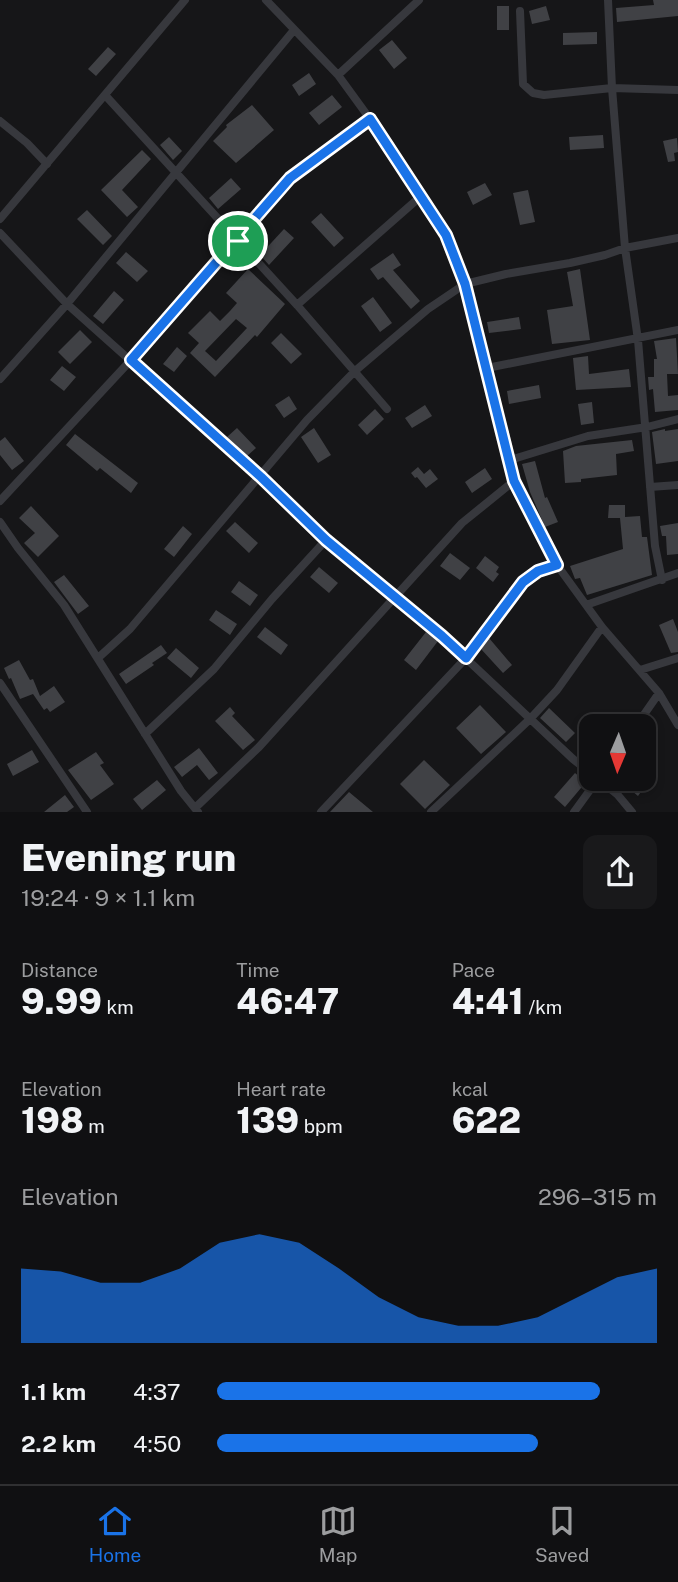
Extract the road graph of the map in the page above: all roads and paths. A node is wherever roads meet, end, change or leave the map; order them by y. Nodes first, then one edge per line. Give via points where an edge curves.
1 (186, 0) edge
2 (266, 0) edge
3 (419, 0) edge
4 (608, 0) edge
5 (520, 11) dead end
6 (294, 30) junction
7 (338, 75) junction
8 (612, 88) junction
9 (678, 90) edge
10 (105, 95) junction
11 (370, 119) junction
12 (0, 121) edge
13 (47, 164) junction
14 (176, 174) junction
15 (420, 197) junction
16 (0, 219) edge
17 (0, 233) edge
18 (678, 238) edge
19 (238, 241) junction
20 (625, 248) junction
21 (465, 284) junction
22 (67, 304) junction
23 (297, 305) junction
24 (678, 330) edge
25 (638, 340) junction
26 (131, 360) junction
27 (487, 368) junction
28 (355, 371) junction
29 (0, 379) edge
30 (387, 409) dead end
31 (678, 419) edge
32 (647, 427) junction
33 (510, 460) junction
34 (261, 477) junction
35 (514, 481) junction
36 (678, 485) edge
37 (650, 487) junction
38 (0, 501) edge
39 (0, 522) edge
40 (326, 540) junction
41 (557, 565) junction
42 (678, 573) edge
43 (662, 580) junction
44 (395, 598) junction
45 (586, 605) junction
46 (602, 627) junction
47 (97, 658) junction
48 (466, 658) junction
49 (678, 658) edge
50 (640, 670) junction
51 (0, 683) edge
52 (659, 694) junction
53 (645, 714) edge
54 (530, 719) junction
55 (678, 726) edge
56 (145, 734) junction
57 (579, 762) edge
58 (589, 791) edge
59 (613, 791) edge
60 (196, 810) edge
61 (87, 812) edge
62 (321, 812) edge
63 (432, 812) edge
64 (574, 812) edge
65 (632, 812) edge

1 - 10 street
2 - 6 street
3 - 7 street
4 - 8 street
5 - 8 street via 523,84 528,91 544,95
6 - 7 street
6 - 14 street
7 - 11 street
8 - 9 street
8 - 20 street
10 - 13 street
10 - 14 street
11 - 15 street
11 - 19 street via 290,178
12 - 13 street
13 - 16 street
14 - 19 street
14 - 22 street
15 - 21 street via 446,235
15 - 23 street
17 - 22 street
18 - 20 street
19 - 23 street
19 - 26 street
20 - 21 street
20 - 25 street
21 - 27 street
21 - 28 street
22 - 26 street
22 - 29 street
23 - 28 street
24 - 25 street
25 - 27 street
25 - 32 street
26 - 34 street
26 - 38 street
27 - 33 street
28 - 30 street
28 - 34 street
31 - 32 street
32 - 33 street via 588,436
32 - 37 street
33 - 35 street
34 - 40 street
34 - 47 street via 130,629
35 - 41 street
35 - 44 street via 462,523
36 - 37 street
37 - 43 street
39 - 47 street via 64,605
40 - 44 street
40 - 56 street via 214,669
41 - 45 street
41 - 48 street via 523,582
42 - 43 street
43 - 45 street
44 - 48 street
44 - 60 street
45 - 46 street
46 - 50 street
46 - 54 street
47 - 56 street
48 - 54 street
48 - 62 street
49 - 50 street
50 - 52 street
51 - 61 street
52 - 53 street
52 - 55 street
54 - 57 street
54 - 63 street
56 - 60 street
58 - 64 street
59 - 65 street

